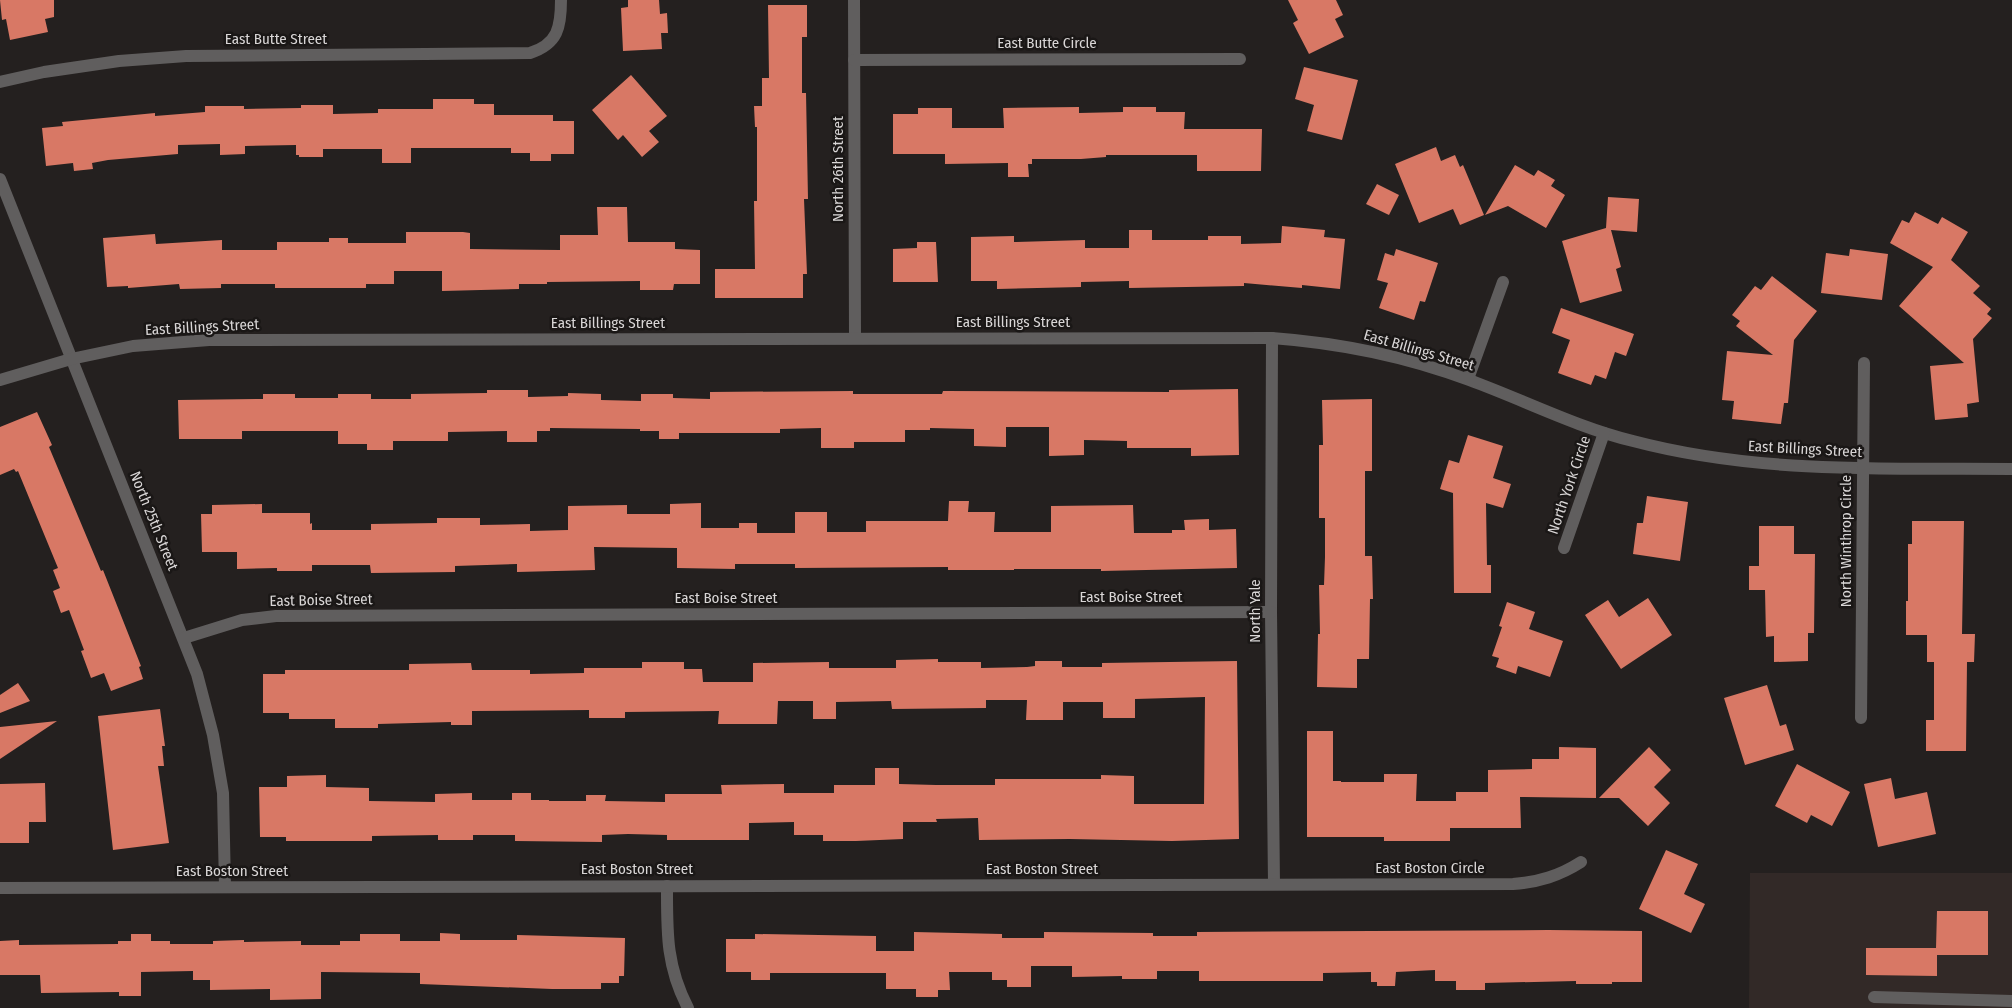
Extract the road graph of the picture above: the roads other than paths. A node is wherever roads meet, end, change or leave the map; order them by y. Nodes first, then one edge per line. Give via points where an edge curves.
1 (561, 0) edge
2 (854, 0) edge
3 (1240, 59) dead end
4 (854, 60) junction
5 (0, 82) edge
6 (0, 179) edge
7 (1503, 282) dead end
8 (855, 338) junction
9 (1272, 338) junction
10 (71, 359) junction
11 (1864, 363) dead end
12 (1468, 379) junction
13 (0, 380) edge
14 (1604, 432) junction
15 (1863, 468) junction
16 (2012, 469) edge
17 (1564, 548) dead end
18 (1271, 612) junction
19 (184, 638) junction
20 (1861, 718) dead end
21 (1581, 862) dead end
22 (1274, 884) junction
23 (667, 886) junction
24 (0, 888) edge
25 (225, 888) junction
26 (1874, 997) dead end
27 (2012, 1001) edge
28 (688, 1008) edge

1 - 5 street, East Butte Street via 560,23 551,43 541,50 519,55 150,58 83,66
2 - 4 street, North 26th Street
3 - 4 street, East Butte Circle
4 - 8 street, North 26th Street
6 - 10 street, North 25th Street
7 - 12 street
8 - 9 street, East Billings Street
8 - 10 street, East Billings Street via 209,340 133,346
9 - 12 street, East Billings Street via 1369,351
9 - 18 street, North Yale
10 - 13 street, East Billings Street
10 - 19 street, North 25th Street
11 - 15 street, North Winthrop Circle
12 - 14 street, East Billings Street
14 - 15 street, East Billings Street via 1706,458 1785,466
14 - 17 street, North York Circle
15 - 16 street, East Billings Street
15 - 20 street, North Winthrop Circle
18 - 19 street, East Boise Street via 276,616 242,620
18 - 22 street, North Yale
19 - 25 street, North 25th Street via 198,674 220,766 225,821
21 - 22 street, East Boston Circle via 1566,872 1531,882
22 - 23 street, East Boston Street
23 - 25 street, East Boston Street
23 - 28 street via 672,969
24 - 25 street, East Boston Street
26 - 27 street

